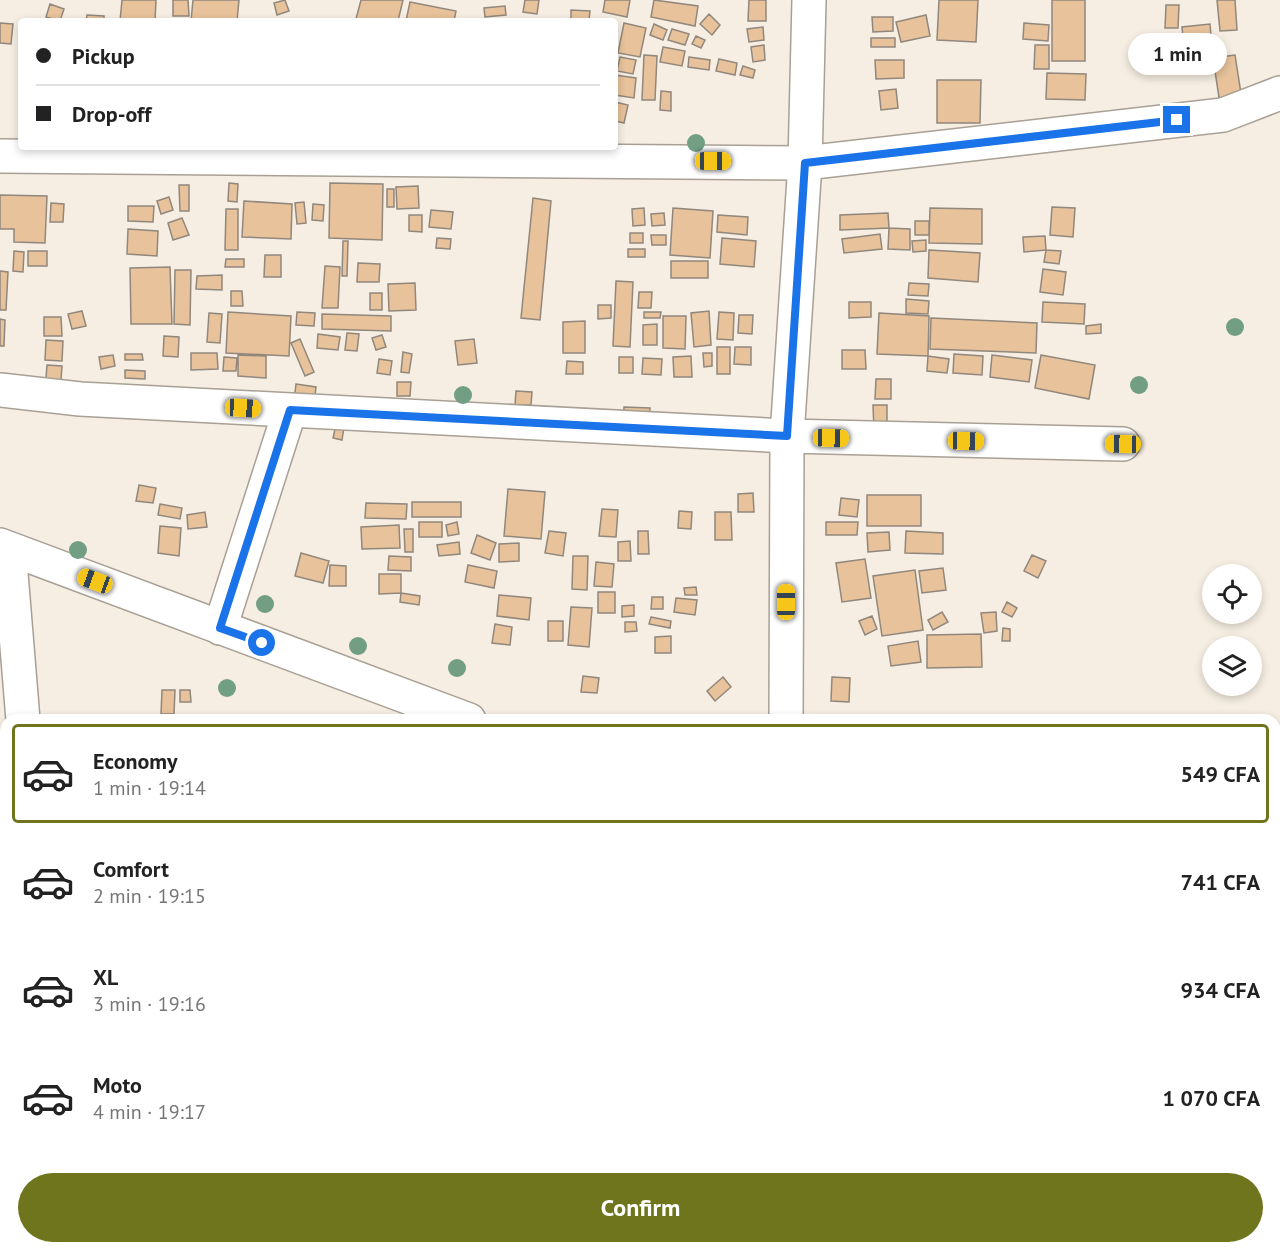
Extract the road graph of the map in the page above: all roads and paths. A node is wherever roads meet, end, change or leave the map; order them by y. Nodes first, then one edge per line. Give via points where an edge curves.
1 (809, 0) edge
2 (1280, 93) edge
3 (0, 156) edge
4 (805, 163) junction
5 (0, 390) edge
6 (290, 410) junction
7 (787, 436) junction
8 (1123, 444) dead end
9 (5, 547) edge
10 (220, 628) junction
11 (22, 714) edge
12 (453, 714) edge
13 (786, 714) edge

1 - 4 street
2 - 4 street via 1223,115
3 - 4 street
4 - 7 street
5 - 6 street via 80,399
6 - 7 street
6 - 10 street
7 - 8 street
7 - 13 street
9 - 10 street
9 - 11 street
10 - 12 street

